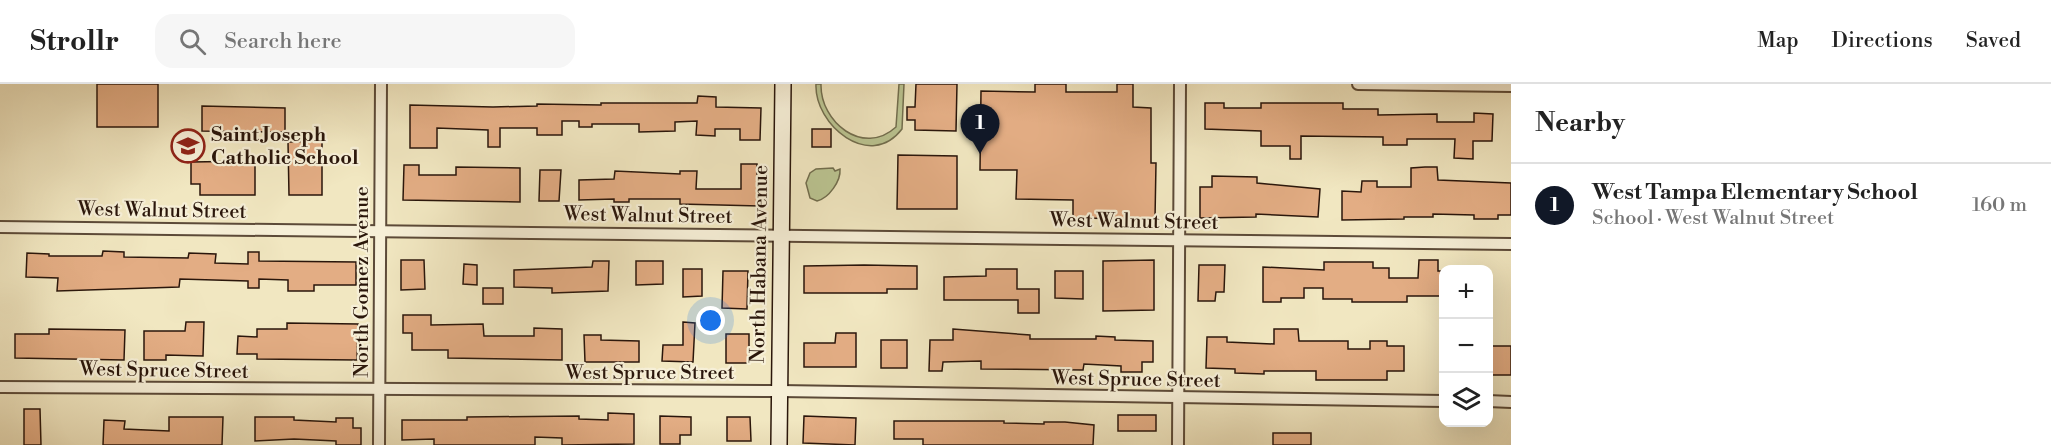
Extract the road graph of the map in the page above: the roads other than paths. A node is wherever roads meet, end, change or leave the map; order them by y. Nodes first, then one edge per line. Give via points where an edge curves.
1 (381, 84) edge
2 (783, 84) edge
3 (1180, 84) edge
4 (1358, 84) edge
5 (1511, 86) edge
6 (0, 227) edge
7 (380, 231) junction
8 (782, 236) junction
9 (1179, 240) junction
10 (1511, 244) edge
11 (0, 387) edge
12 (379, 391) junction
13 (780, 391) junction
14 (1178, 399) junction
15 (1439, 401) edge
16 (1493, 401) edge
17 (1511, 402) edge
18 (379, 445) edge
19 (779, 445) edge
20 (1178, 445) edge

1 - 7 street, North Gomez Avenue
2 - 8 street, North Habana Avenue
3 - 9 street
4 - 5 street
6 - 7 street, West Walnut Street
7 - 8 street, West Walnut Street
7 - 12 street, North Gomez Avenue
8 - 9 street, West Walnut Street
8 - 13 street, North Habana Avenue
9 - 10 street, West Walnut Street
9 - 14 street
11 - 12 street, West Spruce Street
12 - 13 street, West Spruce Street
12 - 18 street, North Gomez Avenue
13 - 14 street, West Spruce Street
13 - 19 street, North Habana Avenue
14 - 15 street, West Spruce Street
14 - 20 street
16 - 17 street

